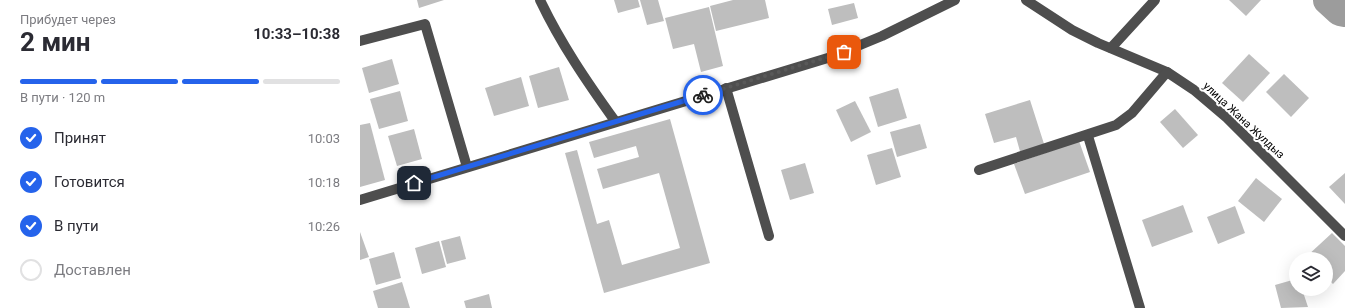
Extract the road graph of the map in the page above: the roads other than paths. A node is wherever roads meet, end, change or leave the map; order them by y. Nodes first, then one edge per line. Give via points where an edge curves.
1 (540, 0) edge
2 (955, 0) edge
3 (1026, 0) edge
4 (1155, 0) edge
5 (360, 41) edge
6 (1111, 48) junction
7 (1167, 72) junction
8 (726, 88) junction
9 (616, 121) junction
10 (1088, 136) junction
11 (467, 167) junction
12 (979, 170) dead end
13 (360, 200) edge
14 (769, 236) dead end
15 (1345, 236) edge
16 (1140, 308) edge

1 - 9 street via 582,77
2 - 8 street via 882,36 831,57
3 - 6 street, улица Жана Жулдыз via 1072,30
4 - 6 street
5 - 11 street via 425,24
6 - 7 street, улица Жана Жулдыз
7 - 10 street via 1132,113 1116,125
7 - 15 street, улица Жана Жулдыз via 1194,90 1227,118
8 - 9 street
8 - 14 street
9 - 11 street
10 - 12 street
10 - 16 street
11 - 13 street

